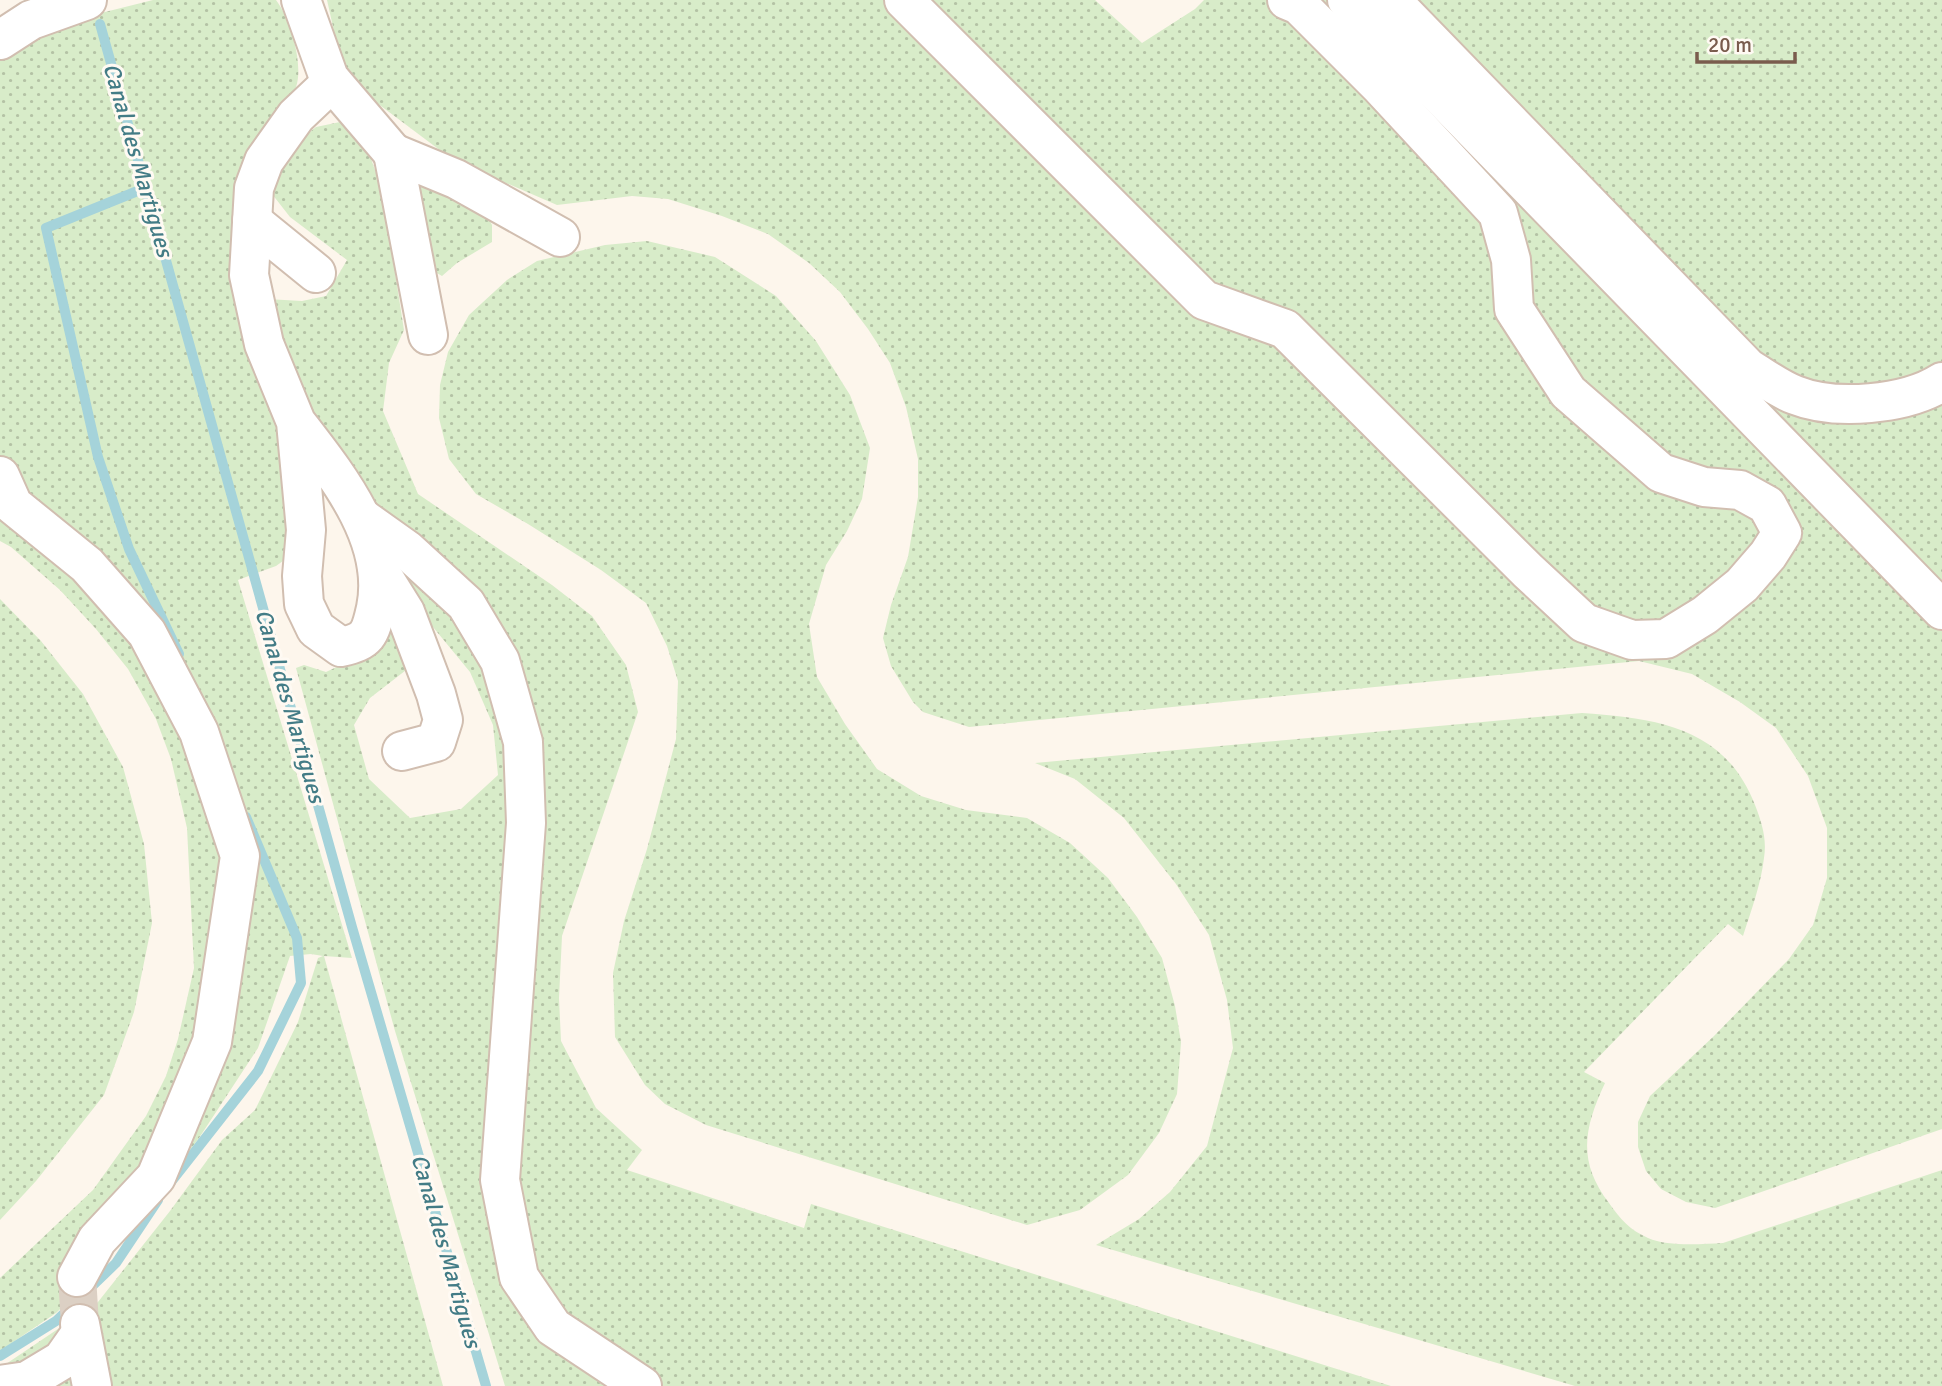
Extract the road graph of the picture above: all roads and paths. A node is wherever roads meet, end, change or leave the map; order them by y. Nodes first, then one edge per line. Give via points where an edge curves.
1 (87, 0) edge
2 (301, 0) edge
3 (904, 0) edge
4 (1287, 0) edge
5 (1347, 0) edge
6 (1391, 0) edge
7 (0, 40) edge
8 (332, 82) junction
9 (393, 153) junction
10 (252, 221) junction
11 (560, 237) dead end
12 (316, 273) dead end
13 (428, 335) dead end
14 (1942, 382) edge
15 (296, 422) junction
16 (0, 476) edge
17 (362, 518) junction
18 (377, 567) junction
19 (1942, 610) edge
20 (402, 751) dead end
21 (77, 1277) tunnel mouth
22 (0, 1385) edge
23 (92, 1386) edge
24 (642, 1386) edge

1 - 7 lane via 31,20
2 - 8 lane
3 - 4 lane via 1204,300 1285,329 1584,623 1632,640 1666,639 1705,615 1742,585 1782,533 1768,505 1740,490 1704,487 1661,473 1568,393 1514,309 1511,260 1498,213 1380,86 1299,5
5 - 19 lane
6 - 14 lane via 1748,368 1796,396 1839,404 1885,401
8 - 9 lane
8 - 10 lane via 296,116 264,161 254,188
9 - 11 lane via 456,179
9 - 13 lane
10 - 12 lane
10 - 15 lane via 249,275 264,344
15 - 17 lane
15 - 18 lane via 306,530 304,604 316,629 341,647 360,643 371,630 380,588
16 - 21 lane via 13,505 87,565 147,633 199,732 240,856 212,1042 156,1177 97,1240
17 - 18 lane
17 - 24 lane via 407,550 466,604 500,661 523,742 526,822 500,1180 519,1277 553,1327
18 - 20 lane via 405,612 443,720 436,742
22 - 23 lane via 27,1381 61,1360 80,1329

